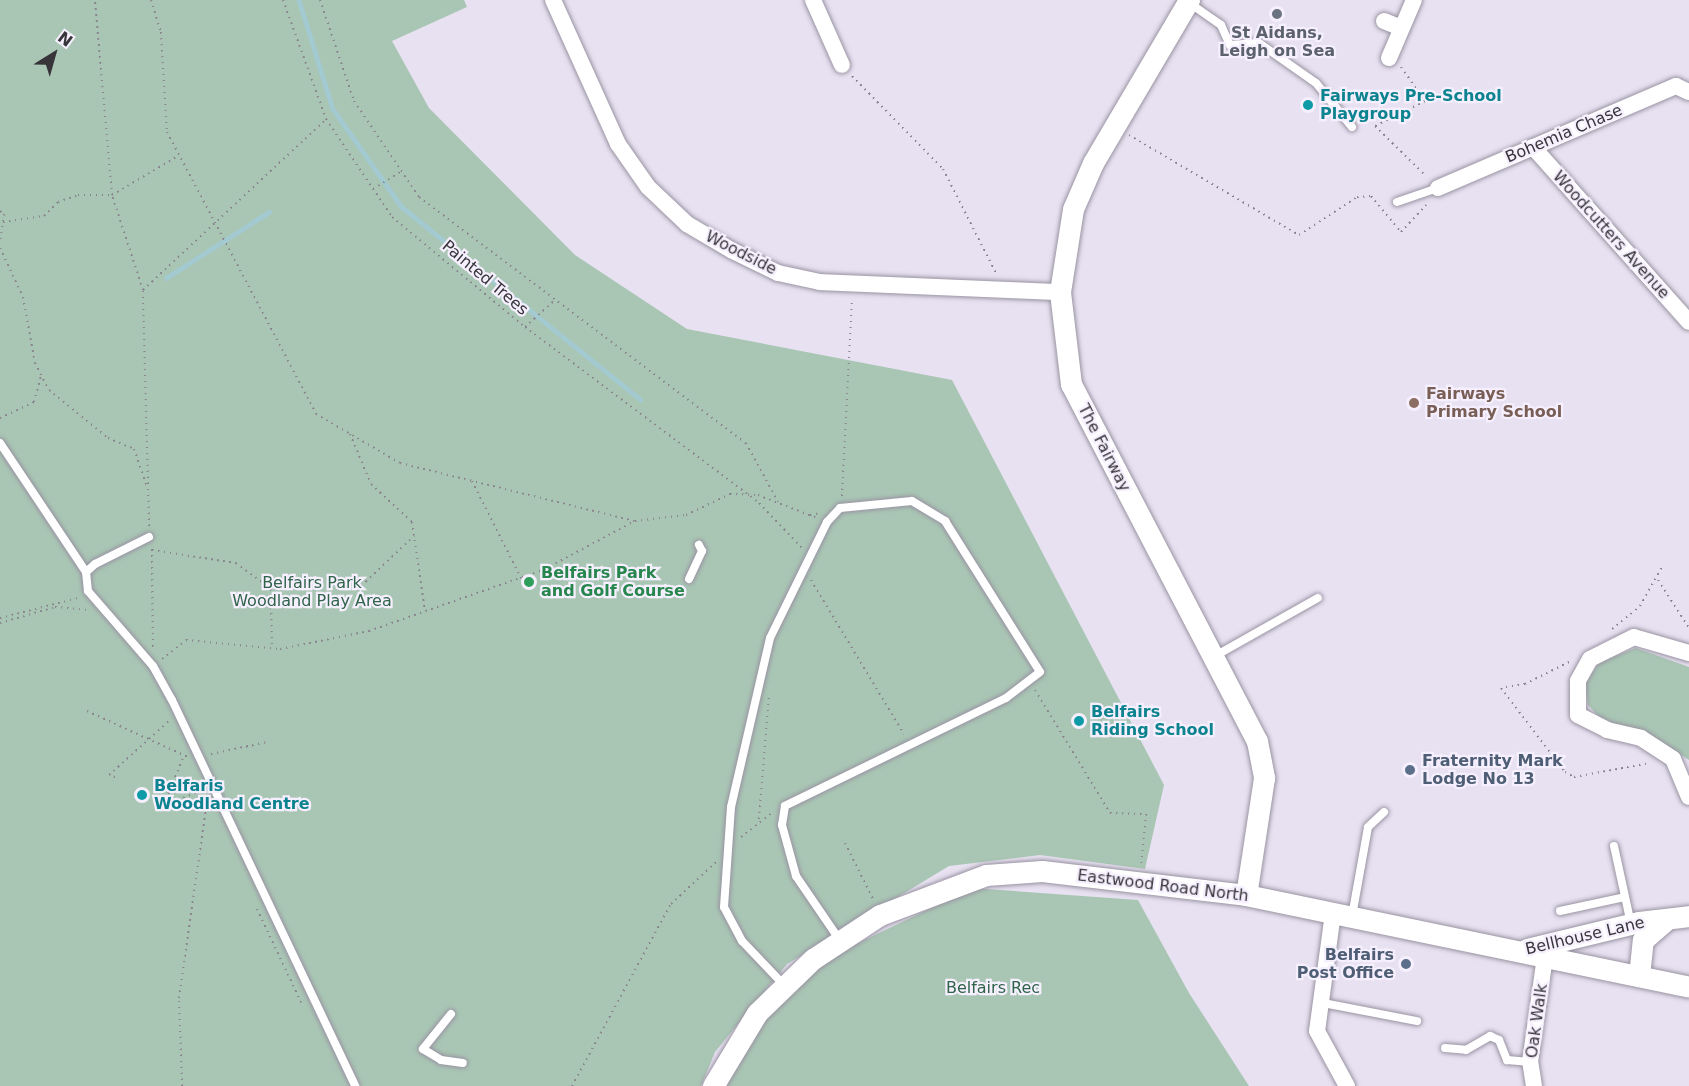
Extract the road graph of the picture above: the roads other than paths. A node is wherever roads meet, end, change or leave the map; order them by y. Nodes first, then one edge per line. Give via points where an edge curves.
1 (553, 0) edge
2 (813, 0) edge
3 (1414, 0) edge
4 (1188, 1) edge
5 (1384, 21) dead end
6 (1401, 28) junction
7 (1389, 58) road end
8 (842, 65) road end
9 (1689, 92) edge
10 (1352, 127) dead end
11 (1533, 147) junction
12 (1433, 194) joint
13 (1397, 202) dead end
14 (1060, 292) junction
15 (1689, 322) edge
16 (0, 444) edge
17 (149, 537) road end
18 (699, 545) dead end
19 (86, 572) junction
20 (689, 579) dead end
21 (1318, 598) dead end
22 (1689, 653) edge
23 (1212, 658) junction
24 (1689, 797) edge
25 (1384, 812) dead end
26 (1614, 846) dead end
27 (1246, 895) junction
28 (1625, 897) junction
29 (1560, 911) dead end
30 (1343, 914) junction
31 (1689, 916) edge
32 (1633, 930) junction
33 (1582, 937) junction
34 (839, 939) junction
35 (1518, 952) junction
36 (1545, 957) junction
37 (1580, 963) junction
38 (1639, 976) junction
39 (783, 984) junction
40 (1689, 987) edge
41 (1317, 1002) junction
42 (451, 1014) dead end
43 (1417, 1021) dead end
44 (1445, 1048) dead end
45 (1530, 1062) junction
46 (464, 1063) dead end
47 (355, 1086) edge
48 (713, 1086) edge
49 (1347, 1086) edge
50 (1534, 1086) edge

1 - 14 street, Woodside via 618,144 648,187 687,224 778,273 853,284
2 - 8 street
3 - 6 street
4 - 10 lane via 1221,25 1230,45 1259,43 1316,83
4 - 14 street, The Fairway via 1093,163 1073,209
5 - 6 street
6 - 7 street
9 - 11 street, Bohemia Chase via 1676,86
11 - 12 street, Bohemia Chase
11 - 15 street, Woodcutters Avenue
12 - 13 lane
14 - 23 street, The Fairway via 1071,384
16 - 19 lane
17 - 19 lane
18 - 20 lane via 702,551
19 - 47 lane via 88,591 153,666 200,756
21 - 23 lane
22 - 24 street via 1634,637 1590,659 1578,692 1578,715 1607,730 1641,738 1673,759
23 - 27 street, The Fairway via 1257,741 1264,778
25 - 30 lane via 1368,827
26 - 28 lane
27 - 30 street, Eastwood Road North
27 - 34 street, Eastwood Road North via 1042,871 986,875 880,915
28 - 29 lane
28 - 32 lane
30 - 35 street, Eastwood Road North
30 - 41 street
31 - 32 street, Bellhouse Lane
32 - 33 street, Bellhouse Lane
32 - 38 street
33 - 35 street, Bellhouse Lane
33 - 37 street
34 - 39 street, Eastwood Road North
34 - 39 lane via 796,876 782,825 785,806 1006,698 1040,672 945,520 912,501 840,508 827,522 770,638 731,807 724,907 742,941
35 - 36 street, Eastwood Road North
36 - 37 street, Eastwood Road North
36 - 45 street, Oak Walk
37 - 38 street, Eastwood Road North
38 - 40 street, Eastwood Road North
39 - 48 street, Eastwood Road North via 757,1013
41 - 43 lane
41 - 49 street via 1317,1031
42 - 46 lane via 423,1049 441,1060
44 - 45 lane via 1466,1050 1494,1037 1507,1060
45 - 50 street, Oak Walk

